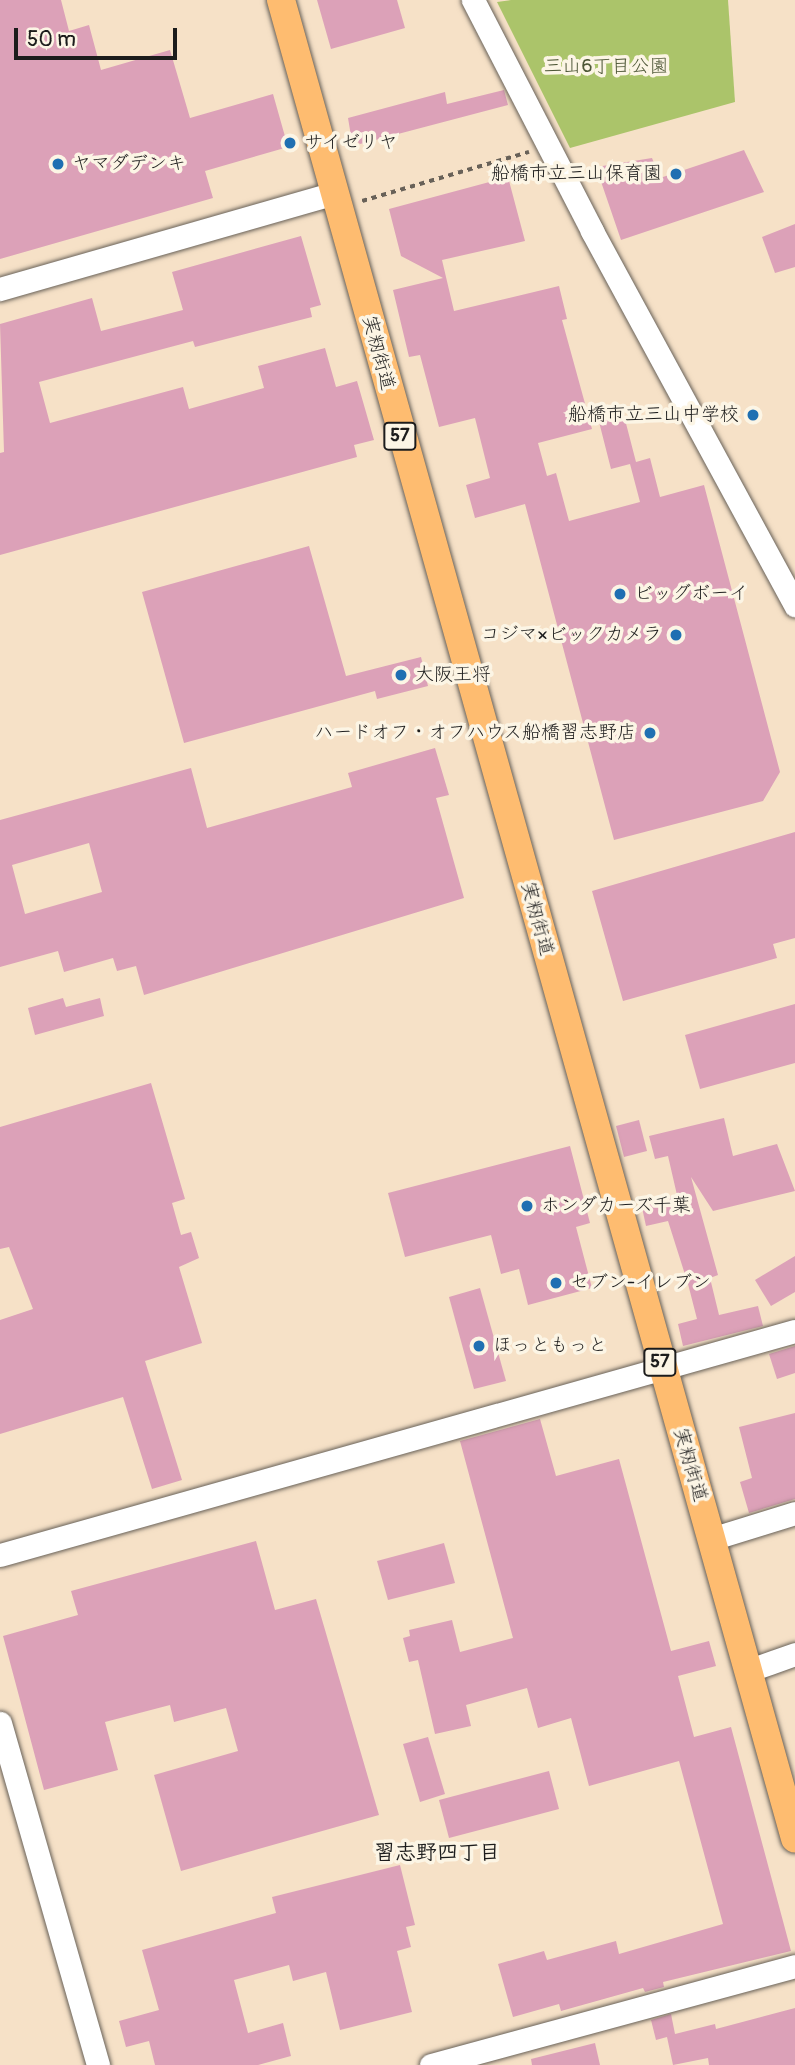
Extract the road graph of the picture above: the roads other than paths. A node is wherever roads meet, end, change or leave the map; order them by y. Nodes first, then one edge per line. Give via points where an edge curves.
1 (281, 0) edge
2 (473, 0) edge
3 (348, 197) junction
4 (0, 289) edge
5 (795, 605) edge
6 (795, 1331) edge
7 (662, 1369) junction
8 (795, 1513) edge
9 (711, 1539) junction
10 (0, 1555) edge
11 (795, 1654) edge
12 (747, 1671) junction
13 (0, 1723) edge
14 (795, 1838) edge
15 (795, 1966) edge
16 (98, 2065) edge
17 (430, 2065) edge

1 - 3 main road, 実籾街道 / 57
2 - 5 street
3 - 4 street
3 - 7 main road, 実籾街道 / 57
6 - 7 street
7 - 9 main road, 実籾街道 / 57
7 - 10 street
8 - 9 street
9 - 12 main road, 実籾街道 / 57
11 - 12 street
12 - 14 main road, 実籾街道 / 57
13 - 16 street
15 - 17 street

